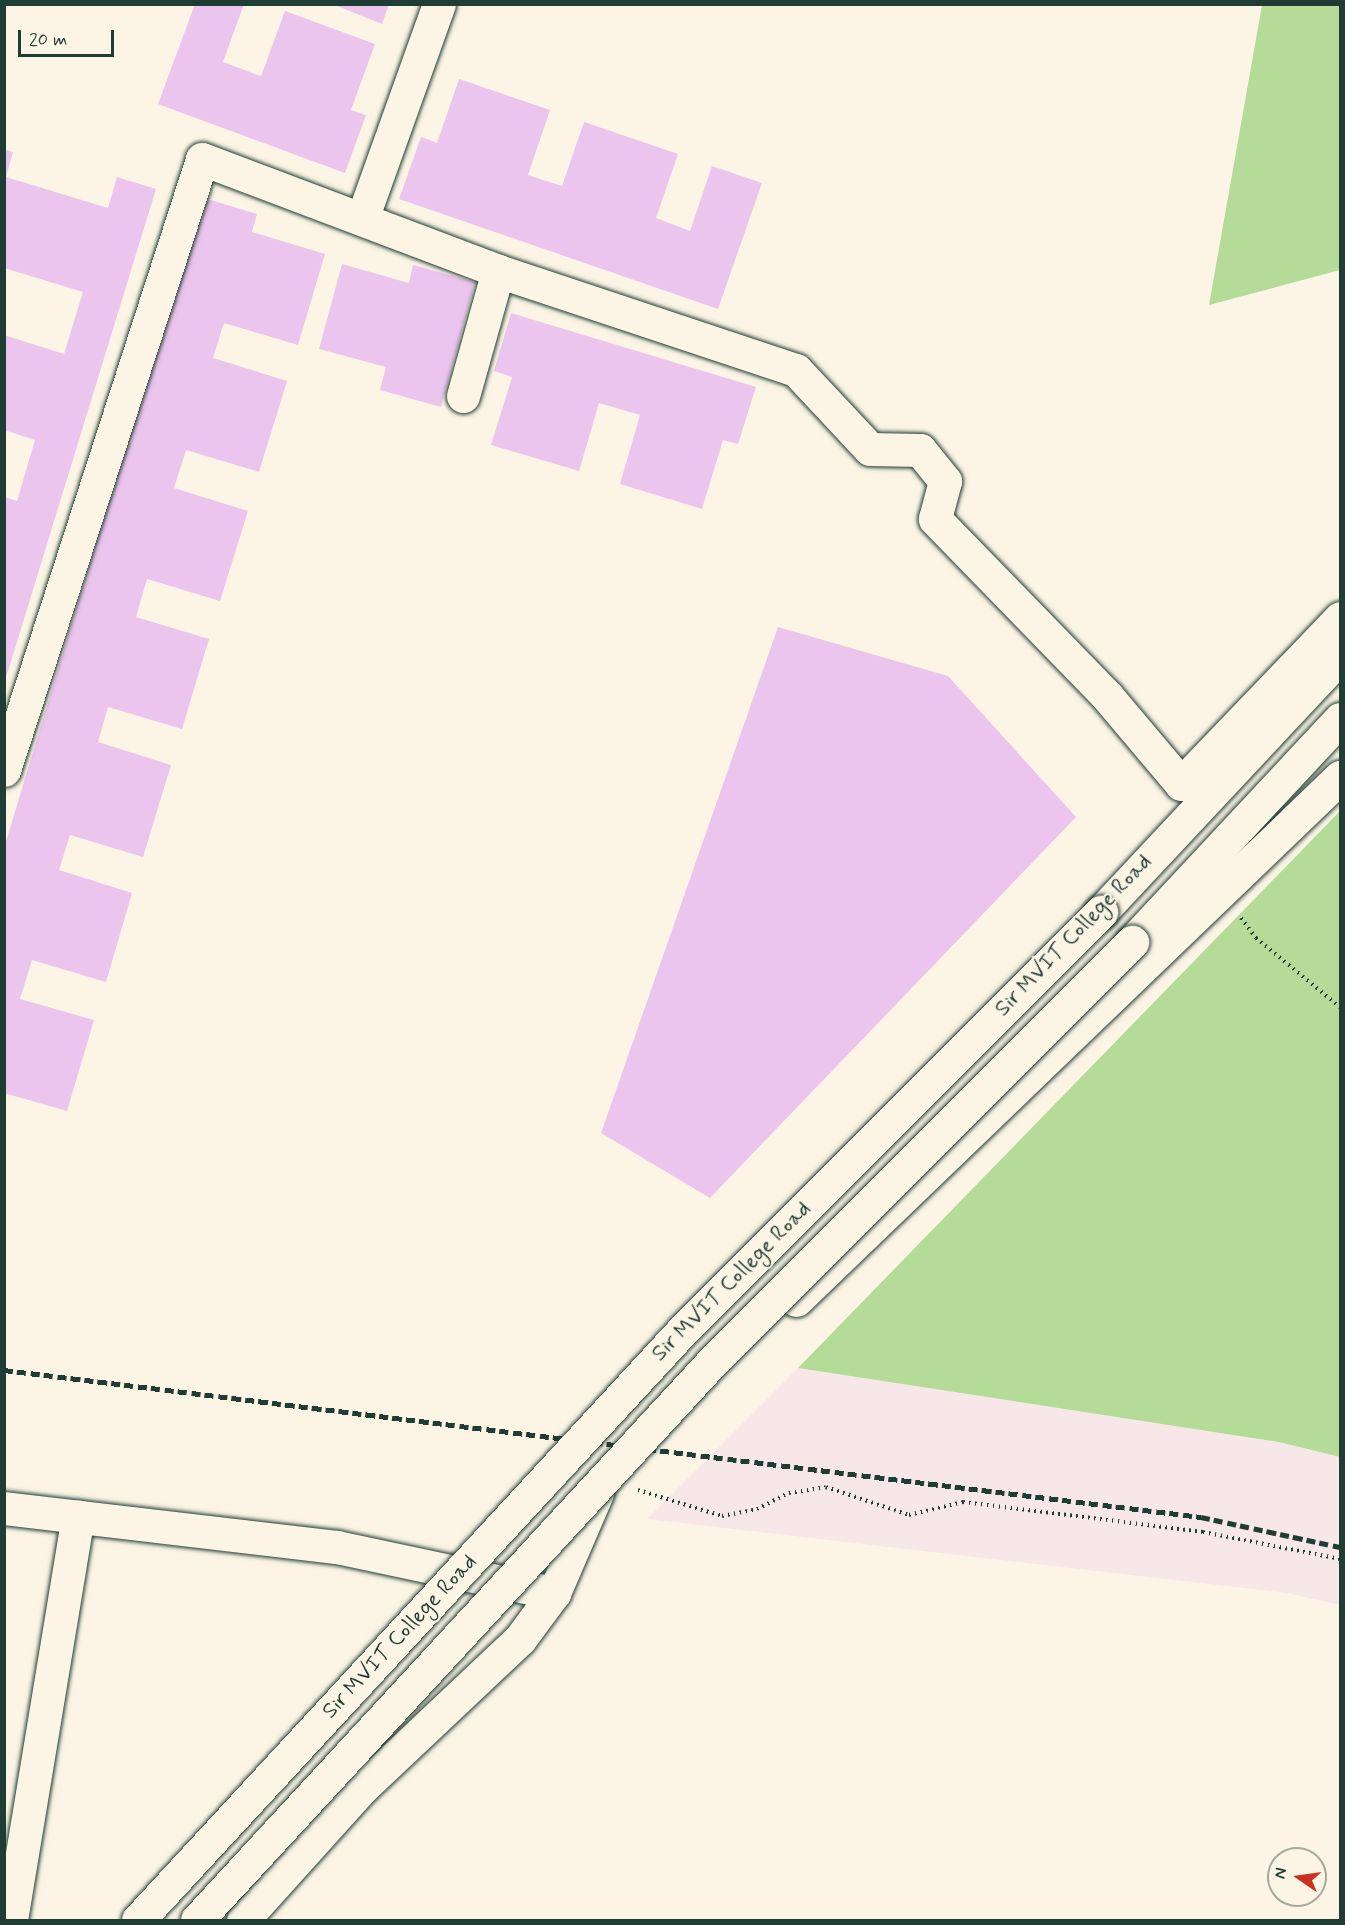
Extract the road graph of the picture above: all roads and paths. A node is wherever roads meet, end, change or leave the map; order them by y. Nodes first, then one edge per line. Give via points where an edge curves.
1 (439, 4) edge
2 (362, 219) junction
3 (498, 271) junction
4 (463, 396) dead end
5 (1341, 618) edge
6 (1341, 657) edge
7 (1341, 719) edge
8 (4, 770) edge
9 (1341, 777) edge
10 (1221, 893) junction
11 (1341, 1007) edge
12 (609, 1482) junction
13 (4, 1508) edge
14 (78, 1517) junction
15 (1341, 1559) edge
16 (554, 1593) junction
17 (11, 1920) edge
18 (138, 1920) edge
19 (197, 1920) edge
20 (243, 1920) edge

1 - 2 main road
2 - 3 main road
2 - 8 main road via 202,159
3 - 4 main road
3 - 5 main road via 796,370 870,449 920,450 945,481 935,519 1107,696 1181,784
6 - 18 main road, Sir MVIT College Road, bridge via 1101,912 682,1331
7 - 19 main road, Sir MVIT College Road, bridge via 1132,942 713,1361
9 - 10 main road
10 - 11 path via 1256,938
10 - 12 main road
12 - 15 path via 722,1516 757,1509 789,1493 826,1487 909,1515 963,1502 1203,1532
12 - 16 main road via 593,1498
13 - 14 main road
14 - 16 main road via 337,1547
14 - 17 main road
16 - 20 main road via 520,1639 362,1788

